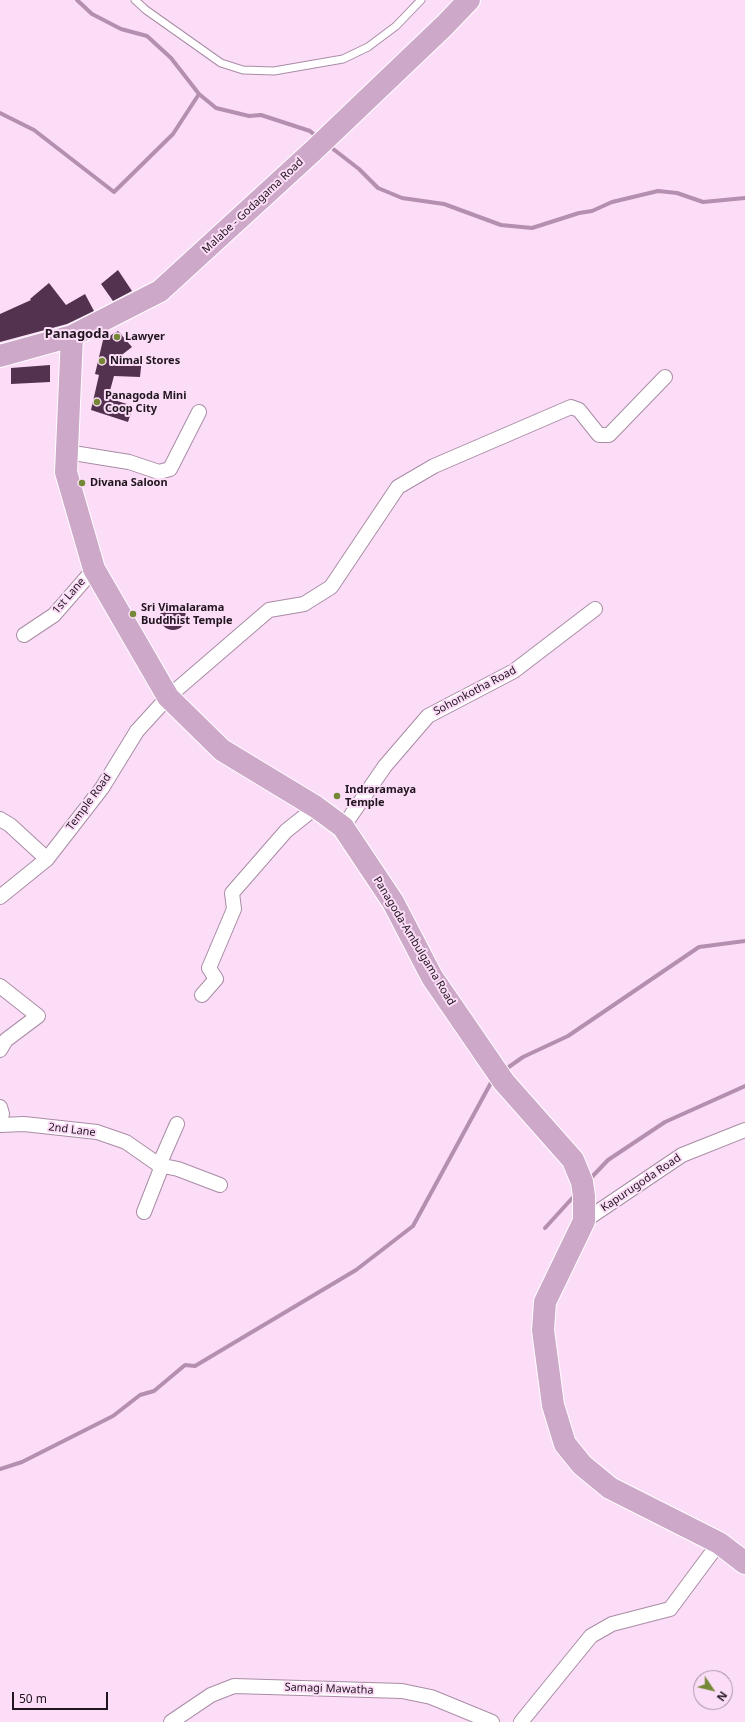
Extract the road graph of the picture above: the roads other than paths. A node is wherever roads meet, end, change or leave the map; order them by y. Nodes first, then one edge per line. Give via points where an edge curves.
1 (136, 0) edge
2 (421, 0) edge
3 (469, 0) edge
4 (72, 336) junction
5 (0, 356) edge
6 (665, 377) dead end
7 (200, 412) dead end
8 (68, 452) junction
9 (94, 569) junction
10 (594, 609) dead end
11 (24, 635) dead end
12 (168, 698) junction
13 (316, 807) junction
14 (0, 819) edge
15 (343, 827) junction
16 (47, 860) junction
17 (0, 898) edge
18 (0, 986) edge
19 (202, 994) dead end
20 (0, 1050) edge
21 (0, 1107) edge
22 (0, 1120) edge
23 (177, 1124) dead end
24 (0, 1125) edge
25 (745, 1130) edge
26 (159, 1165) junction
27 (220, 1185) dead end
28 (144, 1212) dead end
29 (584, 1222) junction
30 (719, 1543) junction
31 (745, 1563) edge
32 (171, 1722) edge
33 (492, 1722) edge
34 (521, 1722) edge

1 - 2 lane via 146,10 221,63 243,70 274,71 343,59 368,47 391,30
3 - 4 main road, Malabe - Godagama Road via 313,151 160,291
4 - 5 main road, Malabe - Godagama Road
4 - 8 main road, Panagoda-Ambulgama Road
6 - 12 street, Temple Road via 609,435 599,435 580,410 571,407 434,466 398,487 331,587 304,604 269,610
7 - 8 street via 170,469 159,472 129,462
8 - 9 main road, Panagoda-Ambulgama Road via 66,472
9 - 11 street, 1st Lane via 54,615
9 - 12 main road, Panagoda-Ambulgama Road
10 - 15 street, Sohonkotha Road via 514,671 428,716 385,766
12 - 13 main road, Panagoda-Ambulgama Road via 222,750
12 - 16 street, Temple Road via 137,731 102,788
13 - 15 main road, Panagoda-Ambulgama Road
13 - 19 street via 286,831 232,893 234,909 209,968 216,979
14 - 16 street via 10,825
15 - 29 main road, Panagoda-Ambulgama Road via 393,902 432,976 504,1082 573,1160 583,1189
16 - 17 street, Temple Road
18 - 20 street via 38,1016 6,1040
21 - 22 street
23 - 26 street
24 - 26 street, 2nd Lane via 24,1124 97,1132 126,1142
25 - 29 street, Kapurugoda Road via 682,1155
26 - 27 street via 178,1169
26 - 28 street via 160,1172
29 - 30 main road, Panagoda-Ambulgama Road via 545,1302 543,1330 553,1406 565,1444 582,1465 610,1488
30 - 31 main road, Panagoda-Ambulgama Road
30 - 34 street via 670,1609 612,1624 591,1636
32 - 33 street, Samagi Mawatha via 211,1696 234,1686 402,1691 431,1697

